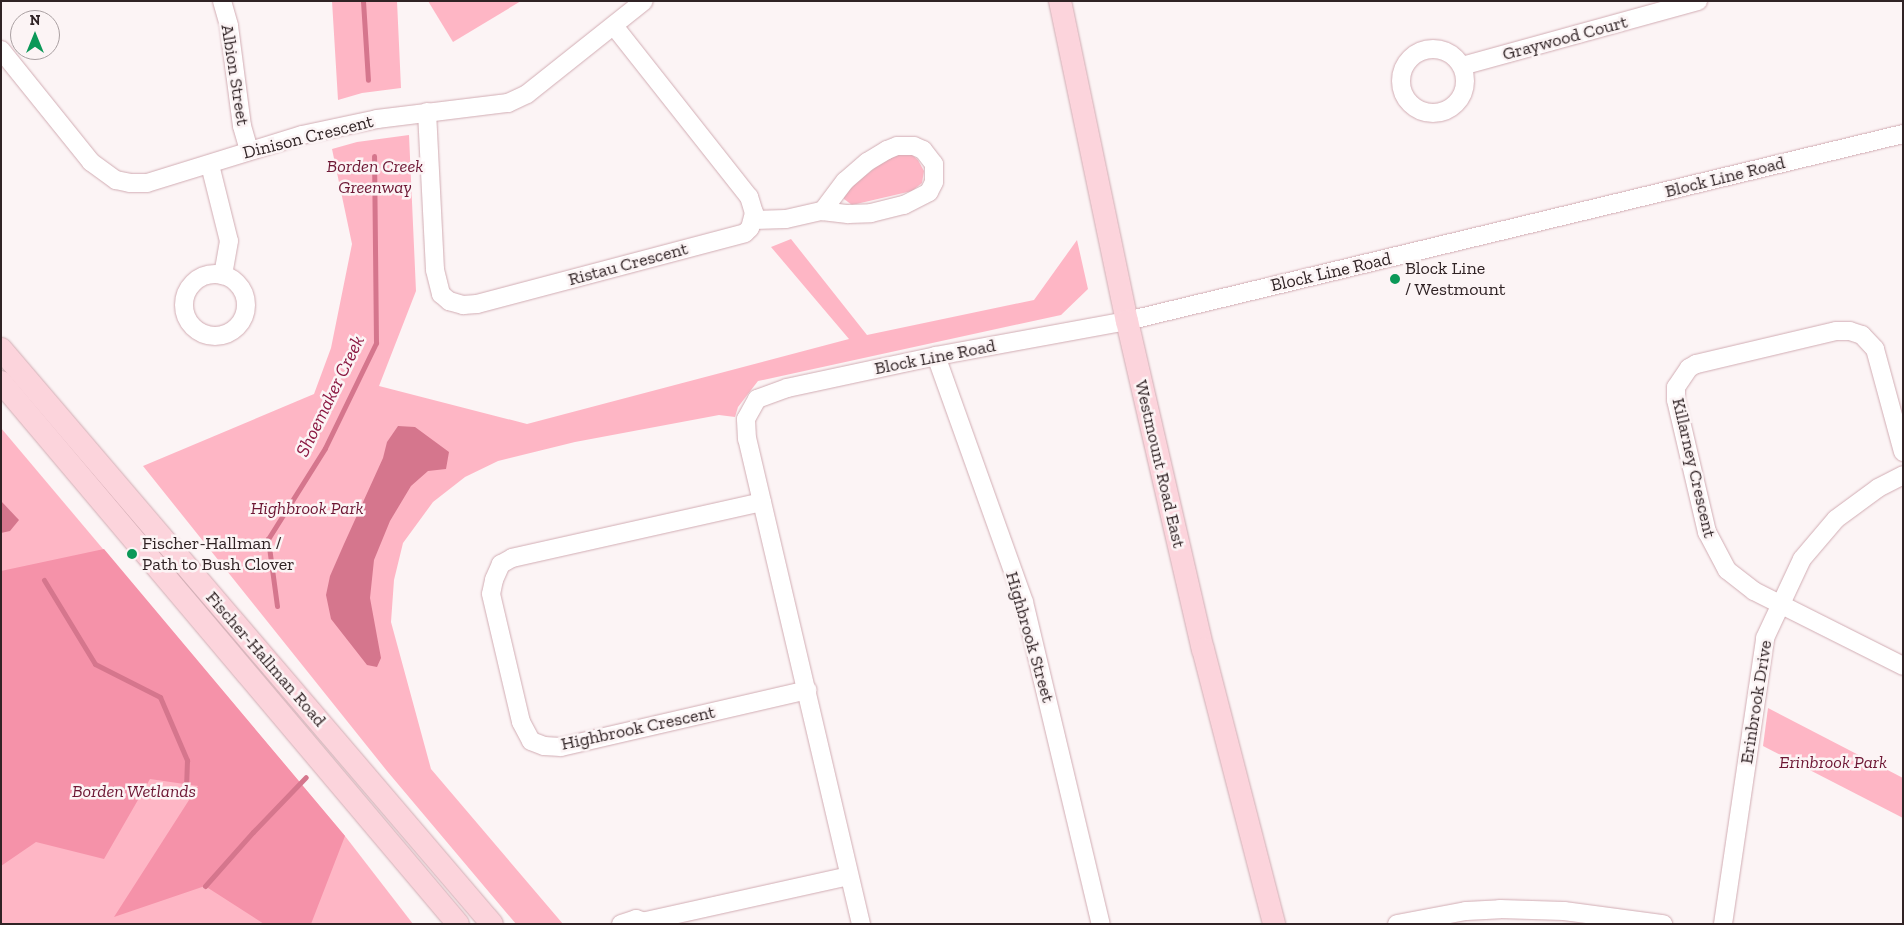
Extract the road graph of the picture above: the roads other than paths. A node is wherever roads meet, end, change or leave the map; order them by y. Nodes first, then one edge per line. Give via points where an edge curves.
1 (222, 1) edge
2 (644, 1) edge
3 (1060, 1) edge
4 (1698, 1) edge
5 (614, 26) junction
6 (1, 50) edge
7 (1462, 66) dead end
8 (427, 112) junction
9 (1903, 134) edge
10 (249, 150) junction
11 (210, 165) junction
12 (822, 211) junction
13 (754, 220) junction
14 (223, 275) dead end
15 (1127, 321) junction
16 (1, 349) edge
17 (936, 356) junction
18 (1, 382) edge
19 (1903, 452) edge
20 (1903, 476) edge
21 (762, 502) junction
22 (1780, 603) junction
23 (1903, 666) edge
24 (807, 690) junction
25 (849, 876) junction
26 (649, 922) edge
27 (458, 924) edge
28 (492, 924) edge
29 (620, 924) edge
30 (861, 924) edge
31 (1101, 924) edge
32 (1274, 924) edge
33 (1397, 924) edge
34 (1663, 924) edge
35 (1723, 924) edge

1 - 10 street, Albion Street via 229,26 242,126
2 - 5 street, Dinison Crescent
3 - 15 main road, Westmount Road East
4 - 7 street, Graywood Court
5 - 8 street, Dinison Crescent via 527,94 508,103
5 - 13 street via 749,197
6 - 11 street, Dinison Crescent via 91,162 110,176 130,183 147,183
8 - 10 street, Dinison Crescent via 302,134
8 - 13 street, Ristau Crescent via 435,270 441,294 449,301 477,304 736,236 745,233
9 - 15 street, Block Line Road
10 - 11 street, Dinison Crescent
11 - 14 street via 230,241
12 - 12 street via 871,213 918,199 934,182 934,164 923,150 914,146 892,148 867,162 845,181
12 - 13 street via 786,219
15 - 17 street, Block Line Road
15 - 32 main road, Westmount Road East via 1203,649
16 - 28 main road, Fischer-Hallman Road
17 - 21 street, Block Line Road via 787,388 757,398 746,419 747,439
17 - 31 street, Highbrook Street via 1024,602
18 - 27 main road, Fischer-Hallman Road
19 - 22 street, Killarney Crescent via 1879,359 1875,349 1862,335 1850,331 1817,336 1696,364 1681,376 1676,387 1676,400 1707,532 1714,549 1726,570 1737,580
20 - 22 street, Erinbrook Drive via 1878,488 1836,519 1802,559
21 - 24 street
21 - 24 street, Highbrook Crescent via 512,558 502,564 491,594 520,722 531,741 561,747
22 - 23 street, Killarney Crescent
22 - 35 street, Erinbrook Drive via 1765,638
24 - 25 street
25 - 26 street
25 - 30 street
26 - 29 street via 636,919
33 - 34 street via 1466,911 1500,909 1564,911

